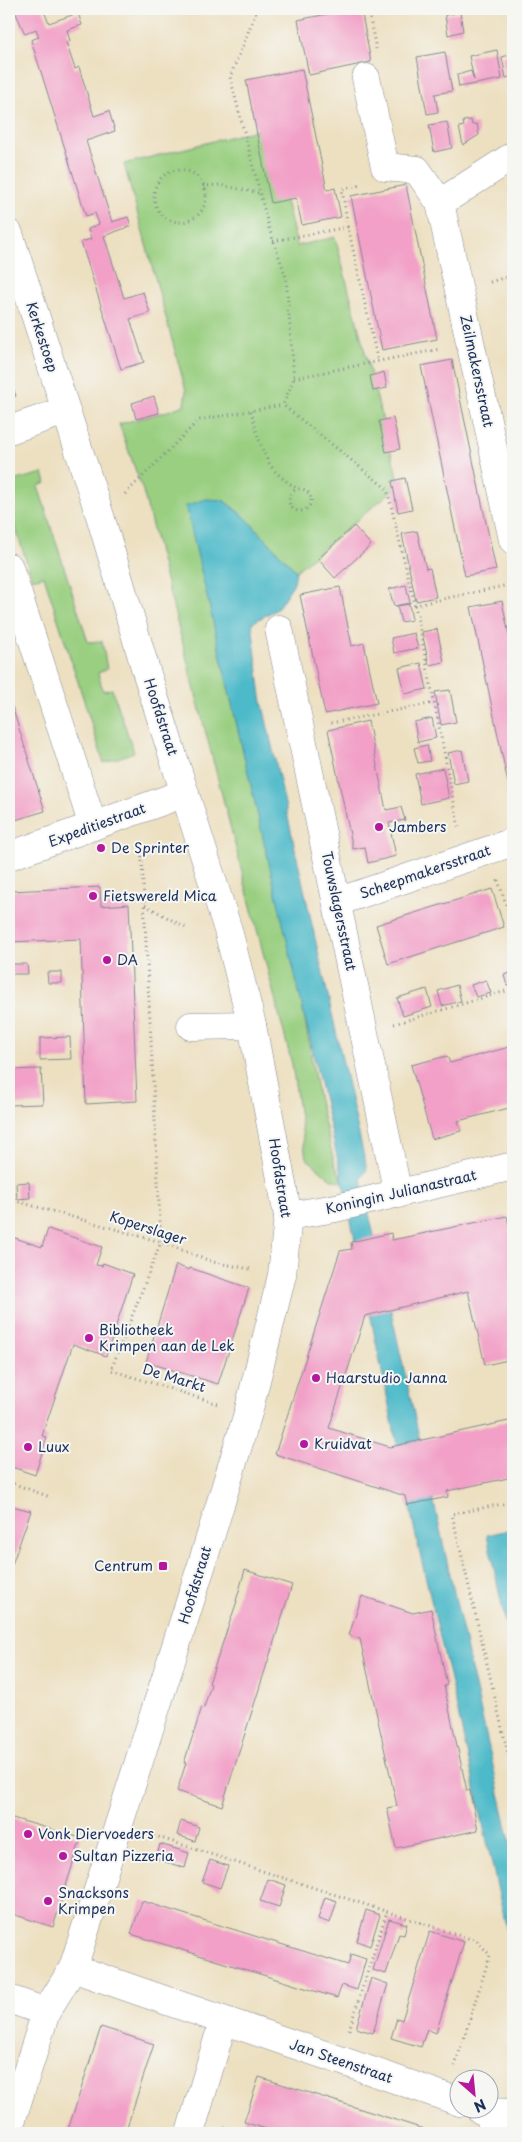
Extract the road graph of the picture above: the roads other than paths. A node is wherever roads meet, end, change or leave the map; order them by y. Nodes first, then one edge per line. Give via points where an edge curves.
1 (366, 78) dead end
2 (513, 156) edge
3 (440, 203) junction
4 (9, 234) edge
5 (65, 411) junction
6 (9, 430) edge
7 (513, 540) edge
8 (9, 567) edge
9 (279, 629) dead end
10 (186, 793) junction
11 (93, 826) junction
12 (489, 850) edge
13 (9, 856) edge
14 (337, 902) junction
15 (252, 1024) junction
16 (191, 1026) dead end
17 (513, 1166) edge
18 (386, 1197) junction
19 (288, 1216) junction
20 (73, 1968) junction
21 (9, 1999) edge
22 (46, 2012) junction
23 (223, 2022) junction
24 (450, 2098) edge
25 (9, 2128) edge
26 (190, 2133) edge

1 - 3 street via 385,167 417,170
2 - 3 street
3 - 7 street, Zeilmakersstraat
4 - 5 street, Kerkestoep
5 - 6 street
5 - 10 street, Hoofdstraat
8 - 11 street
9 - 14 street, Touwslagersstraat
10 - 11 street, Expeditiestraat
10 - 15 street, Hoofdstraat via 228,930
11 - 13 street, Expeditiestraat
12 - 14 street, Scheepmakersstraat
14 - 18 street, Touwslagersstraat via 364,1033
15 - 16 street
15 - 19 street, Hoofdstraat
17 - 18 street, Koningin Julianastraat
18 - 19 street, Koningin Julianastraat
19 - 20 street, Hoofdstraat via 282,1275 248,1413
20 - 22 street, Hoofdstraat
20 - 23 street, Jan Steenstraat
21 - 22 street
22 - 25 street, Hoofdstraat
23 - 24 street, Jan Steenstraat
23 - 26 street

